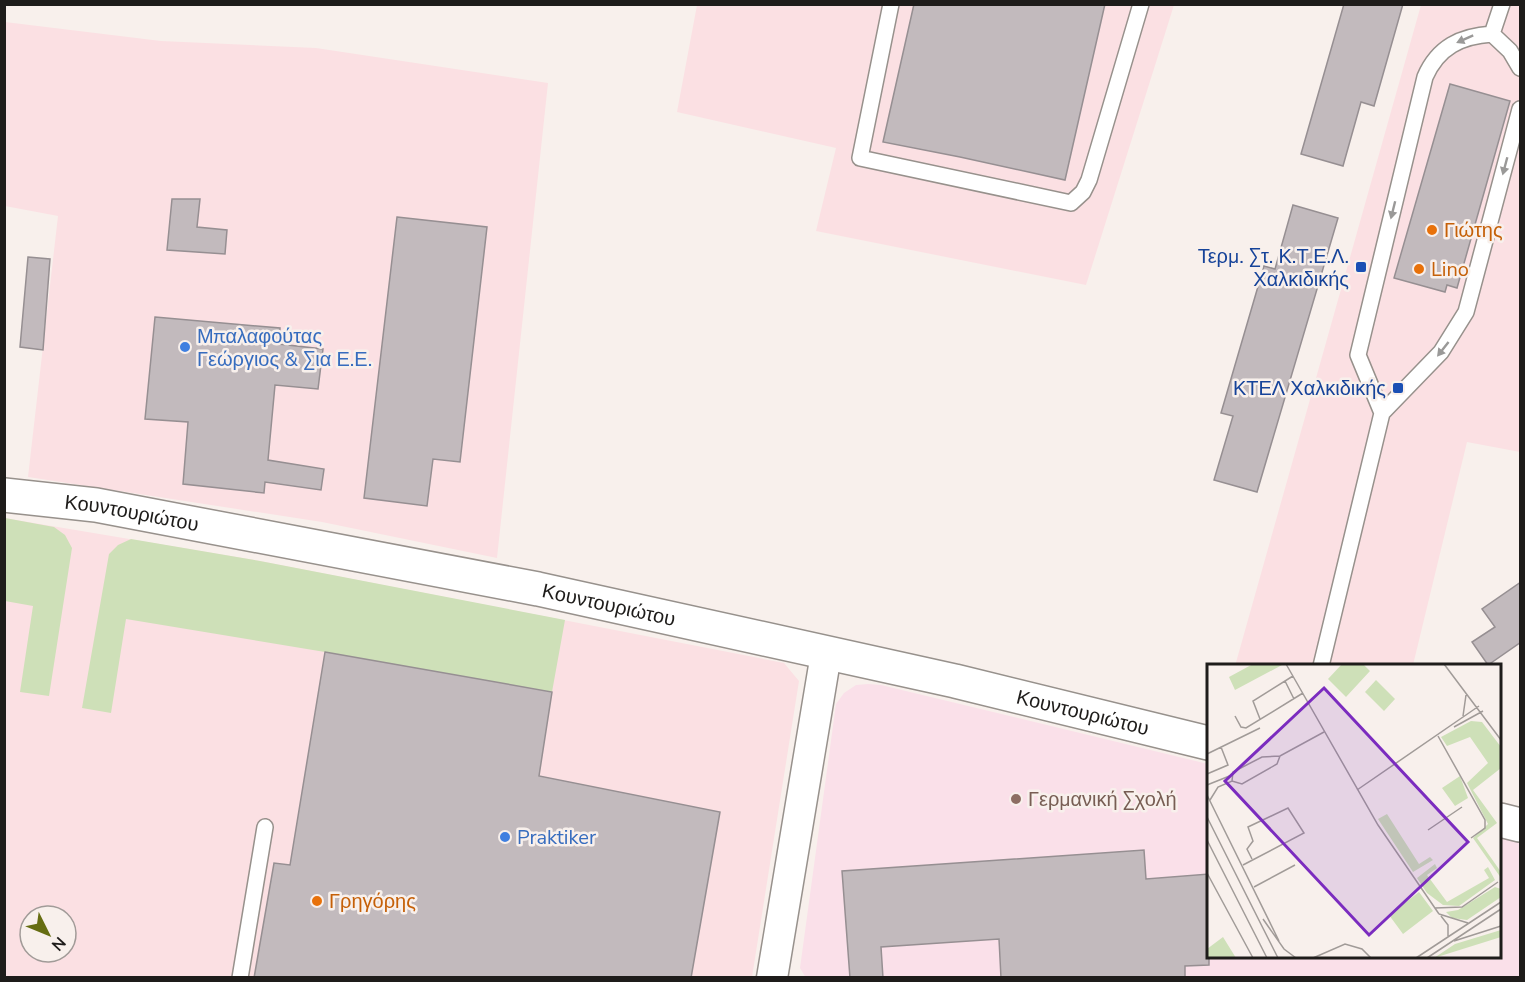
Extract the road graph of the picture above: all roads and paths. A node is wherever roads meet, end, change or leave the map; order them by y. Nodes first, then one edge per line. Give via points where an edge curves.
1 (891, 4) edge
2 (1141, 4) edge
3 (1502, 4) edge
4 (1492, 34) junction
5 (1520, 66) edge
6 (1521, 109) edge
7 (1382, 413) junction
8 (4, 495) edge
9 (825, 654) junction
10 (1321, 664) edge
11 (1207, 743) edge
12 (1501, 819) edge
13 (1521, 825) edge
14 (265, 827) dead end
15 (240, 978) edge
16 (772, 978) edge

1 - 2 lane via 860,158 1071,203 1089,180
3 - 4 lane
4 - 5 lane
4 -> 7 lane via 1473,35 1443,50 1425,77 1358,356
6 -> 7 lane via 1466,312 1441,352
7 - 10 lane
8 - 9 street, Κουντουριώτου via 96,505 538,589
9 - 11 street, Κουντουριώτου via 955,681
9 - 16 street
12 - 13 street
14 - 15 lane

